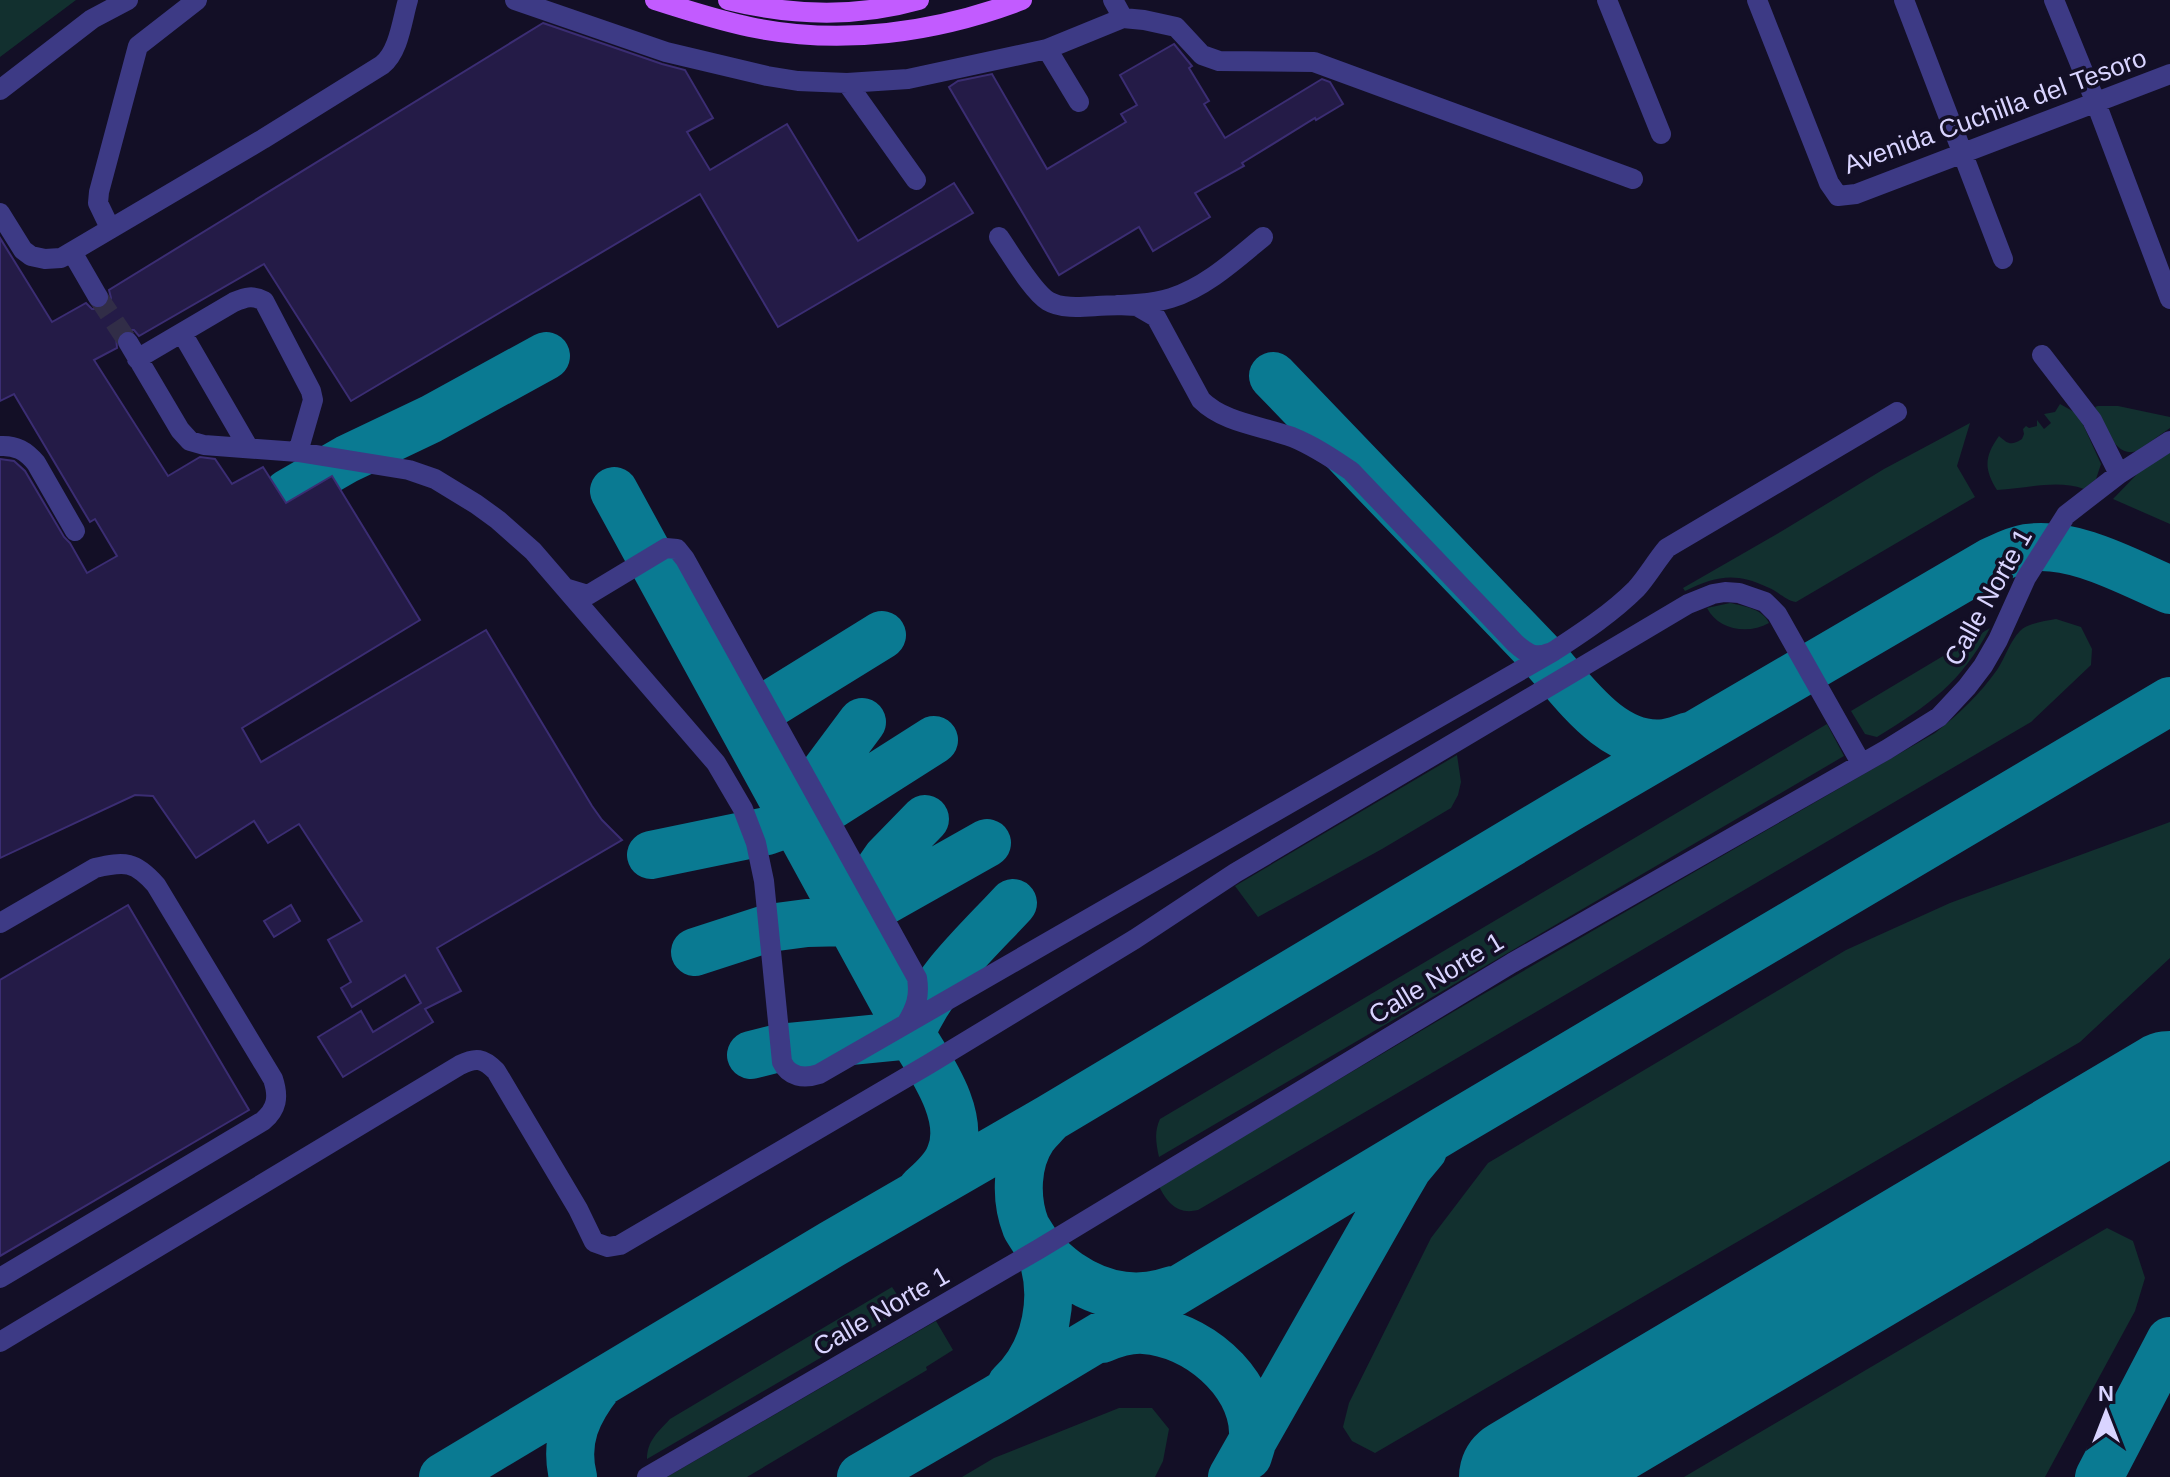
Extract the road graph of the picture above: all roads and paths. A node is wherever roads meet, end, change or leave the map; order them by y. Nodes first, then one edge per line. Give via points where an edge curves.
1 (106, 0) edge
2 (128, 0) edge
3 (197, 0) edge
4 (407, 0) edge
5 (515, 0) edge
6 (655, 0) edge
7 (728, 0) edge
8 (919, 0) edge
9 (1022, 0) edge
10 (1113, 0) edge
11 (1607, 0) edge
12 (1757, 0) edge
13 (1904, 0) edge
14 (2054, 0) edge
15 (1123, 18) junction
16 (92, 19) junction
17 (1047, 49) junction
18 (2170, 74) edge
19 (847, 83) junction
20 (0, 90) edge
21 (1079, 102) dead end
22 (2096, 103) junction
23 (1661, 134) dead end
24 (1963, 154) junction
25 (1633, 179) dead end
26 (916, 180) dead end
27 (0, 213) edge
28 (110, 228) junction
29 (999, 237) dead end
30 (1263, 237) dead end
31 (72, 252) junction
32 (2003, 259) dead end
33 (1199, 285) junction
34 (98, 297) tunnel mouth
35 (2170, 299) edge
36 (1117, 305) junction
37 (182, 333) junction
38 (1166, 335) junction
39 (2042, 355) dead end
40 (1897, 412) dead end
41 (2170, 441) edge
42 (0, 446) edge
43 (248, 447) junction
44 (298, 452) junction
45 (2119, 474) junction
46 (75, 531) dead end
47 (588, 605) junction
48 (1515, 643) junction
49 (1554, 651) junction
50 (1508, 678) junction
51 (1861, 763) junction
52 (0, 923) edge
53 (917, 978) junction
54 (971, 986) junction
55 (906, 1024) junction
56 (0, 1278) edge
57 (0, 1342) edge
58 (647, 1477) edge

1 - 16 street
2 - 16 street
3 - 28 street via 138,46 99,192 98,203
4 - 28 street via 389,60
5 - 19 street via 666,52 798,81
6 - 9 main road via 752,28 856,36 959,21
7 - 8 main road via 823,13 879,10
10 - 15 street
11 - 23 street
12 - 24 street, Avenida Cuchilla del Tesoro via 1838,196
13 - 24 street
14 - 22 street
15 - 17 street
15 - 25 street via 1176,27 1202,55 1219,61 1314,62
16 - 20 street
17 - 19 street via 908,79
17 - 21 street
18 - 22 street, Avenida Cuchilla del Tesoro
19 - 26 street
22 - 24 street, Avenida Cuchilla del Tesoro
22 - 35 street
24 - 32 street
27 - 31 street via 31,256 61,258
28 - 31 street
29 - 36 street via 1047,300 1080,307
30 - 33 street
31 - 34 street
33 - 36 street via 1170,298
33 - 38 street via 1177,308
36 - 38 street via 1144,309
37 - 43 street
37 - 43 street via 132,351 190,441
37 - 44 street via 234,302 247,297 264,301 311,391
38 - 48 street via 1207,406 1309,445 1351,471
39 - 45 street via 2092,420
40 - 49 street via 1667,548 1620,603
41 - 45 street, Calle Norte 1
42 - 46 street via 28,453
43 - 44 street
44 - 47 street via 435,479 498,520
45 - 51 street, Calle Norte 1 via 2066,515 1967,687 1939,717
47 - 53 street via 666,548 677,549
47 - 55 street via 716,763 746,817 761,858 785,1068 794,1075 813,1076
48 - 49 street via 1533,655
48 - 50 street via 1515,665
49 - 50 street
50 - 54 street
51 - 57 street via 1777,614 1752,597 1713,594 1562,678 929,1064 620,1245 594,1242 496,1071 478,1059 460,1065
51 - 58 street, Calle Norte 1 via 1512,963 1039,1249
52 - 56 street via 95,868 131,864 145,873 273,1079 277,1102 263,1121
53 - 54 street via 942,988
53 - 55 street via 918,999
54 - 55 street

